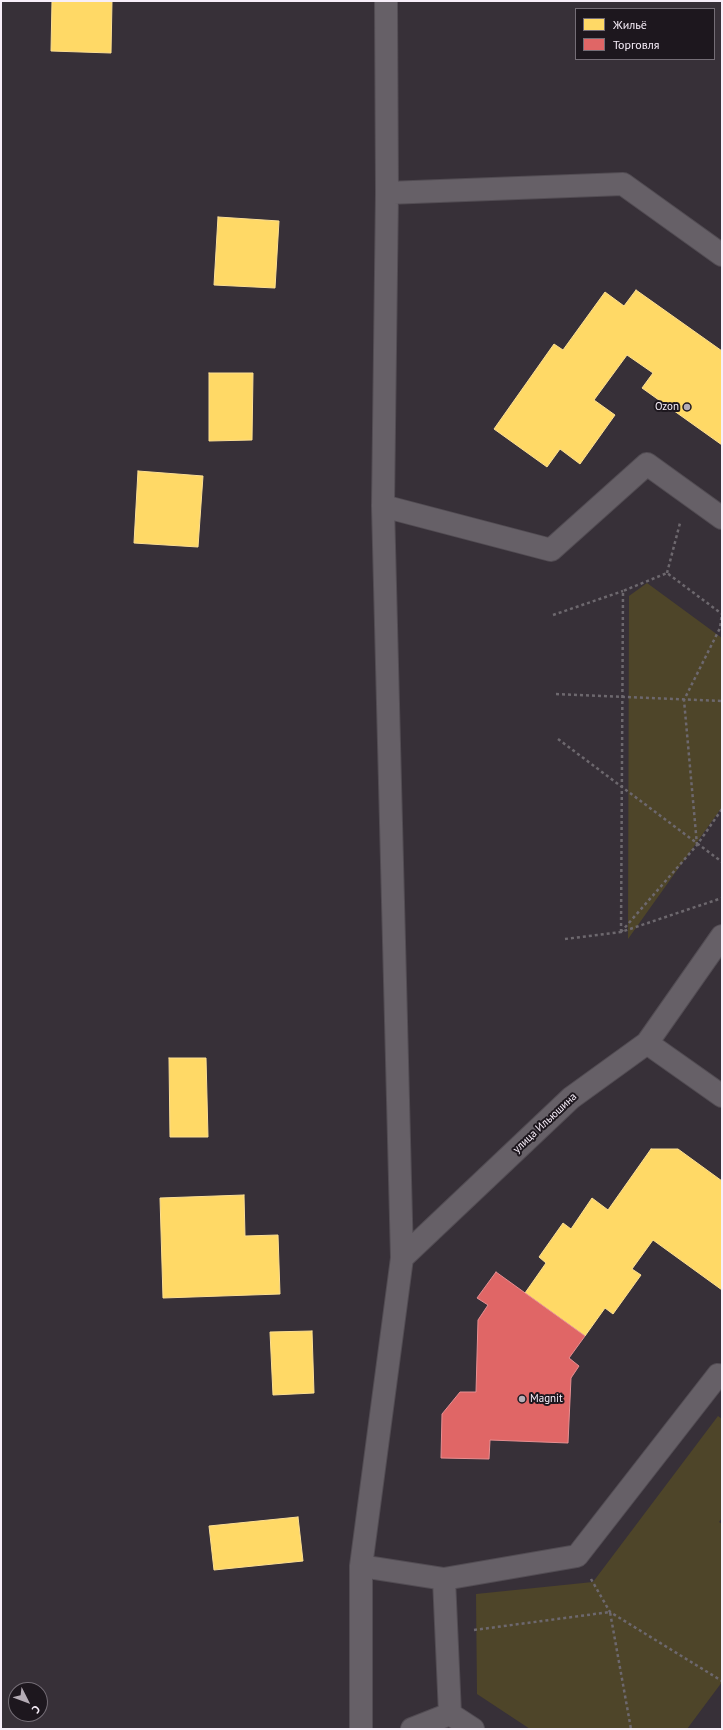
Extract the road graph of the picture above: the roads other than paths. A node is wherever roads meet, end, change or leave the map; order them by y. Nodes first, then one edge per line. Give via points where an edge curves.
1 (386, 1) edge
2 (387, 193) junction
3 (722, 255) edge
4 (383, 506) junction
5 (722, 518) edge
6 (722, 936) edge
7 (647, 1043) junction
8 (722, 1096) edge
9 (402, 1258) junction
10 (722, 1378) edge
11 (361, 1566) junction
12 (444, 1579) junction
13 (450, 1714) junction
14 (361, 1729) edge
15 (412, 1729) edge
16 (473, 1729) edge

1 - 2 street
2 - 3 street via 623,184
2 - 4 street
4 - 5 street via 551,550 646,464
4 - 9 street
6 - 7 street, улица Ильюшина
7 - 8 street
7 - 9 street, улица Ильюшина via 571,1098
9 - 11 street
10 - 12 street via 718,1375 577,1556
11 - 12 street
11 - 14 street
12 - 13 street
13 - 15 street
13 - 16 street

